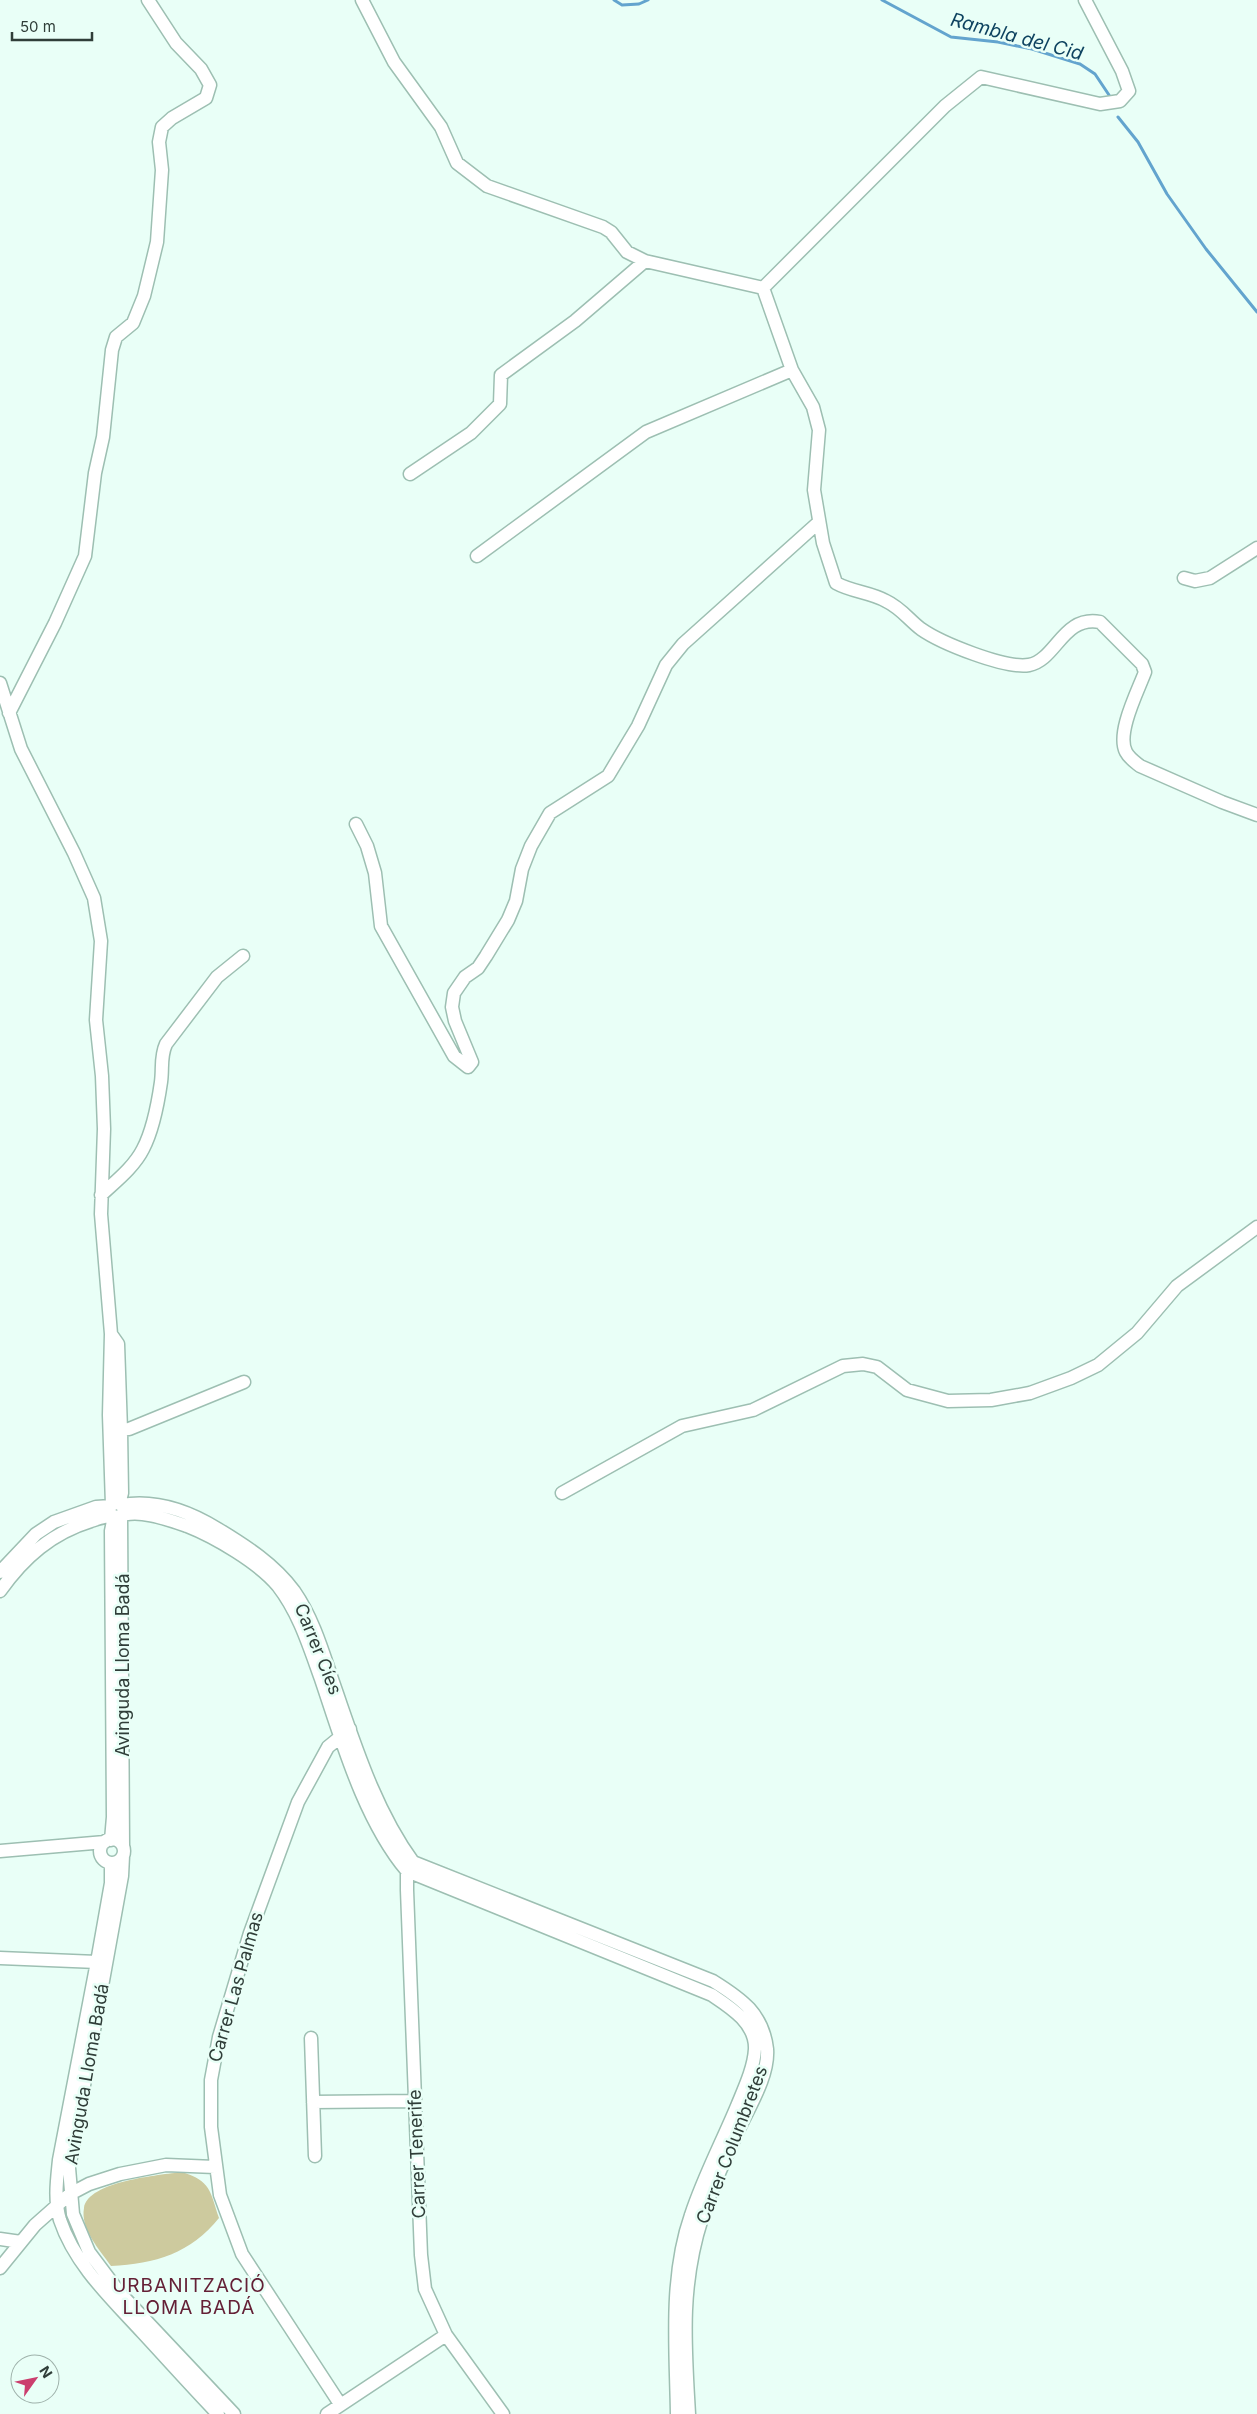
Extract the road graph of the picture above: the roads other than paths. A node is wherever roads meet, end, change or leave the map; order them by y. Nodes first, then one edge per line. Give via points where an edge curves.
1 (148, 0) edge
2 (362, 0) edge
3 (1085, 0) edge
4 (645, 261) junction
5 (764, 288) junction
6 (792, 370) junction
7 (410, 474) dead end
8 (819, 522) junction
9 (1257, 548) edge
10 (477, 556) dead end
11 (1184, 578) dead end
12 (0, 683) edge
13 (9, 713) junction
14 (1257, 815) edge
15 (356, 824) dead end
16 (243, 956) dead end
17 (101, 1195) junction
18 (1257, 1227) edge
19 (244, 1382) dead end
20 (115, 1430) junction
21 (562, 1493) dead end
22 (116, 1510) junction
23 (0, 1572) edge
24 (0, 1591) edge
25 (345, 1732) junction
26 (70, 1846) junction
27 (116, 1846) junction
28 (0, 1851) edge
29 (107, 1860) junction
30 (410, 1867) junction
31 (0, 1958) edge
32 (97, 1962) junction
33 (311, 2038) dead end
34 (414, 2101) junction
35 (313, 2102) junction
36 (315, 2156) dead end
37 (215, 2168) junction
38 (70, 2194) junction
39 (58, 2207) junction
40 (0, 2239) edge
41 (21, 2242) junction
42 (0, 2268) edge
43 (446, 2335) junction
44 (340, 2404) junction
45 (218, 2414) edge
46 (234, 2414) edge
47 (327, 2414) edge
48 (503, 2414) edge
49 (677, 2414) edge
50 (689, 2414) edge

1 - 13 street via 176,43 201,69 210,85 206,98 162,127 158,242 133,323 116,338 112,350 103,437 84,556 55,623
2 - 4 street via 394,62 441,126 456,163 487,186 604,227 627,252
3 - 5 street via 1129,91 1120,101 1100,104 981,77 945,106
4 - 5 street
4 - 7 street via 575,321 501,375 500,404 471,433
5 - 6 street
6 - 8 street via 813,407 819,430 814,490
6 - 10 street via 646,432
8 - 14 street via 836,583 847,590 886,600 927,632 962,649 998,661 1029,665 1046,658 1065,634 1078,625 1093,620 1100,622 1142,664 1145,672 1124,733 1125,751 1130,758 1140,766
8 - 15 street via 683,644 666,664 638,726 608,776 550,813 531,846 522,869 516,901 505,926 478,968 454,993 452,1008 472,1062 468,1066 454,1056 381,926 376,873
9 - 11 street via 1210,578 1195,582
12 - 13 street, Avinguda Lloma Badá
13 - 17 street, Avinguda Lloma Badá via 21,749 84,874 94,898 99,923 102,941 96,1020 104,1129
16 - 17 street via 217,977 166,1044 161,1055 161,1080 156,1103 143,1149
17 - 20 street, Avinguda Lloma Badá via 110,1338 118,1344
18 - 21 street via 1177,1286 1137,1333 1098,1365 1071,1378 1030,1393 991,1400 948,1401 907,1390 877,1367 863,1364 843,1366 753,1410 682,1426
19 - 20 street via 129,1429
20 - 22 street, Avinguda Lloma Badá via 122,1493
22 - 23 street, Carrer Cíes via 96,1508 54,1522 36,1534
22 - 24 street, Carrer Cíes via 54,1536 26,1559
22 - 25 street, Carrer Cíes via 168,1519 199,1531 242,1556 277,1585 293,1609
22 - 27 street, Avinguda Lloma Badá via 111,1531 113,1817
25 - 30 street, Carrer Cíes via 380,1831 394,1856
25 - 37 street, Carrer Las Palmas via 328,1747 298,1802 236,1979 211,2080
26 - 27 street via 84,1842
26 - 28 street
26 - 29 street
27 - 29 street, Avinguda Lloma Badá via 101,1850
27 - 29 street via 118,1862
27 - 38 street, Avinguda Lloma Badá via 122,1876 69,2168
29 - 32 street, Avinguda Lloma Badá via 111,1883
30 - 34 street, Carrer Tenerife
30 - 49 street, Carrer Columbretes via 712,1995 736,2012 750,2031 755,2047 751,2067 691,2214 680,2256 677,2280
30 - 50 street, Carrer Columbretes via 713,1981 751,2009 763,2028 767,2051 764,2071 719,2172 690,2260 685,2301
31 - 32 street
32 - 39 street, Avinguda Lloma Badá via 59,2160
33 - 35 street
34 - 35 street
34 - 43 street, Carrer Tenerife via 420,2255 425,2289
35 - 36 street
37 - 38 street via 166,2165 120,2174
37 - 44 street, Carrer Las Palmas via 220,2195 242,2254
38 - 39 street
38 - 46 street, Avinguda Lloma Badá via 73,2214 89,2252 119,2292
39 - 41 street
39 - 45 street, Avinguda Lloma Badá via 61,2221 79,2258 102,2290
40 - 41 street
41 - 42 street
43 - 44 street
43 - 48 street, Carrer Tenerife
44 - 47 street

